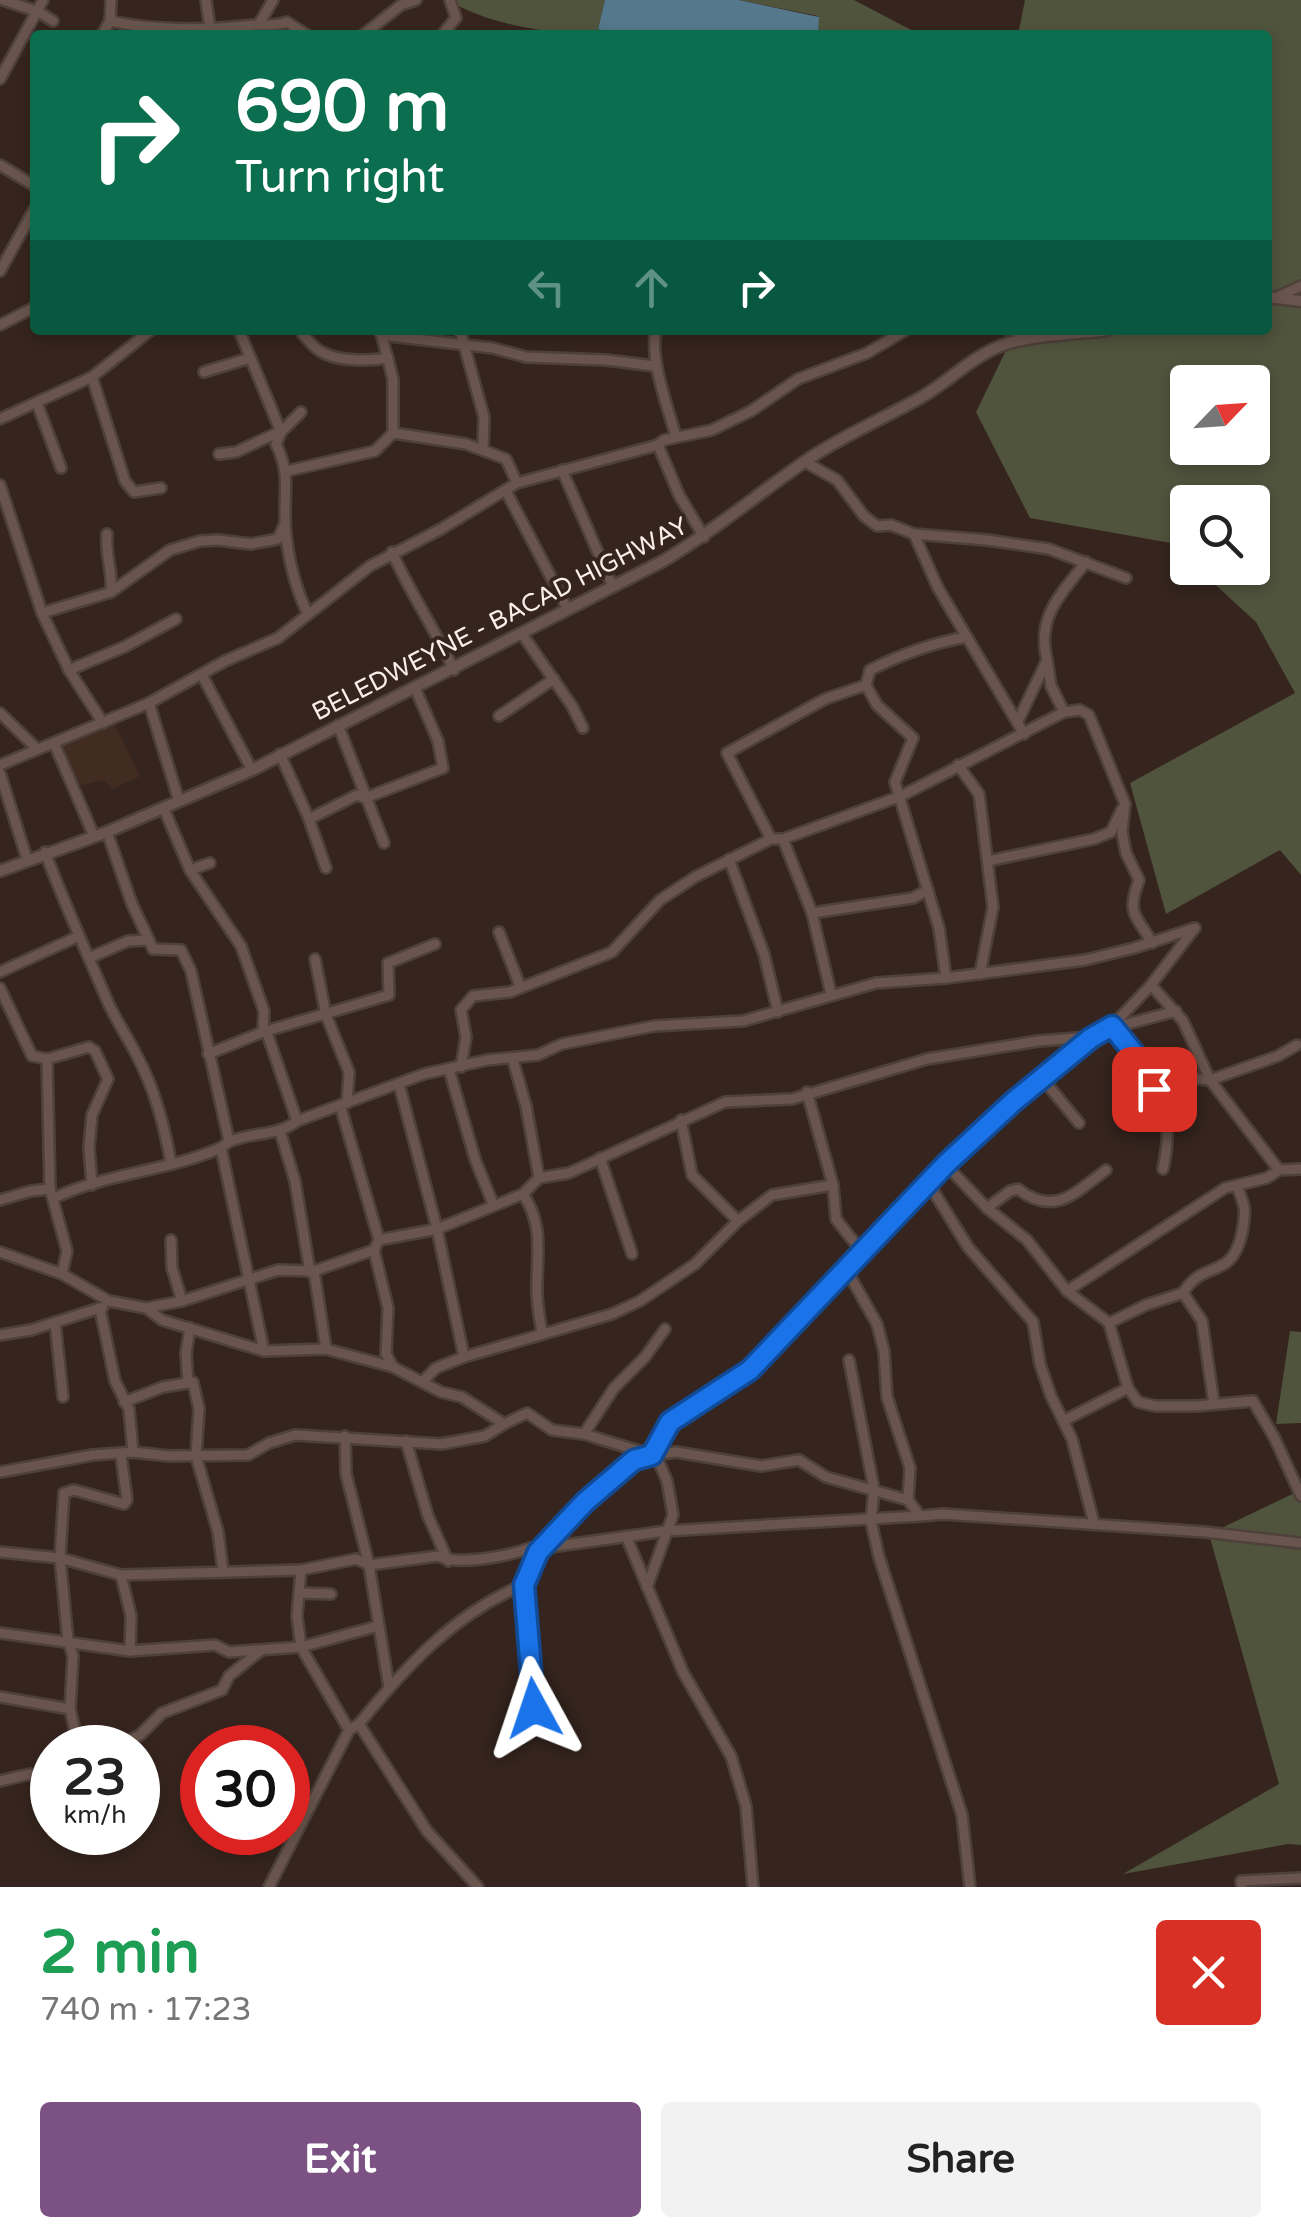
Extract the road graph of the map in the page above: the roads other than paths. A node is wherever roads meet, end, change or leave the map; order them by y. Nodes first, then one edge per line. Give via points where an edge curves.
1 (3, 0) edge
2 (44, 0) edge
3 (111, 0) edge
4 (206, 0) edge
5 (273, 0) edge
6 (416, 0) edge
7 (450, 0) edge
8 (40, 12) junction
9 (53, 21) dead end
10 (110, 21) junction
11 (259, 24) junction
12 (210, 29) junction
13 (105, 30) edge
14 (269, 30) edge
15 (273, 30) edge
16 (299, 30) edge
17 (370, 30) edge
18 (446, 30) edge
19 (0, 79) edge
20 (0, 165) edge
21 (30, 183) edge
22 (30, 217) edge
23 (0, 271) edge
24 (1301, 286) edge
25 (1273, 296) edge
26 (1301, 300) edge
27 (30, 309) edge
28 (0, 325) edge
29 (145, 335) edge
30 (241, 335) edge
31 (304, 335) edge
32 (382, 335) edge
33 (399, 335) edge
34 (461, 335) edge
35 (655, 335) edge
36 (897, 335) edge
37 (1034, 335) edge
38 (1072, 335) edge
39 (1050, 338) junction
40 (464, 346) junction
41 (250, 358) junction
42 (388, 358) junction
43 (656, 366) junction
44 (204, 372) dead end
45 (92, 377) junction
46 (37, 402) junction
47 (301, 412) dead end
48 (0, 419) edge
49 (281, 432) junction
50 (393, 433) junction
51 (676, 437) junction
52 (658, 445) junction
53 (482, 448) junction
54 (218, 454) dead end
55 (806, 462) junction
56 (61, 468) dead end
57 (562, 470) junction
58 (287, 471) junction
59 (517, 483) junction
60 (0, 485) edge
61 (161, 488) dead end
62 (506, 490) junction
63 (285, 523) junction
64 (107, 534) dead end
65 (914, 534) junction
66 (704, 537) junction
67 (392, 552) junction
68 (1086, 562) junction
69 (1126, 578) dead end
70 (613, 587) junction
71 (110, 592) junction
72 (568, 608) junction
73 (307, 612) junction
74 (42, 613) junction
75 (176, 620) dead end
76 (522, 634) junction
77 (966, 636) junction
78 (1047, 660) junction
79 (69, 670) junction
80 (454, 670) junction
81 (202, 674) junction
82 (554, 679) junction
83 (866, 684) junction
84 (414, 688) junction
85 (149, 703) junction
86 (0, 712) edge
87 (1064, 712) junction
88 (499, 716) dead end
89 (1018, 720) junction
90 (103, 723) junction
91 (338, 724) junction
92 (583, 728) dead end
93 (1024, 734) junction
94 (54, 742) junction
95 (36, 748) junction
96 (280, 754) junction
97 (958, 766) junction
98 (0, 769) edge
99 (252, 770) junction
100 (900, 796) junction
101 (365, 798) junction
102 (179, 801) junction
103 (1125, 804) junction
104 (164, 809) junction
105 (309, 819) junction
106 (107, 832) junction
107 (94, 836) junction
108 (771, 839) junction
109 (783, 839) junction
110 (384, 843) dead end
111 (45, 852) junction
112 (28, 859) junction
113 (729, 859) junction
114 (210, 862) dead end
115 (988, 862) junction
116 (326, 868) dead end
117 (190, 870) junction
118 (0, 871) edge
119 (928, 890) junction
120 (812, 913) junction
121 (499, 932) dead end
122 (77, 937) junction
123 (148, 940) junction
124 (1152, 943) junction
125 (436, 944) dead end
126 (88, 958) junction
127 (316, 959) dead end
128 (0, 972) edge
129 (980, 974) junction
130 (946, 978) junction
131 (1151, 985) junction
132 (520, 986) junction
133 (0, 988) edge
134 (831, 994) junction
135 (1176, 1011) junction
136 (778, 1012) junction
137 (326, 1015) junction
138 (1112, 1026) junction
139 (265, 1032) junction
140 (1091, 1038) junction
141 (1296, 1045) dead end
142 (208, 1054) junction
143 (47, 1059) junction
144 (513, 1060) junction
145 (1141, 1062) junction
146 (461, 1067) junction
147 (449, 1069) junction
148 (1042, 1078) junction
149 (1210, 1080) junction
150 (399, 1084) junction
151 (807, 1092) junction
152 (344, 1104) junction
153 (681, 1120) junction
154 (298, 1121) junction
155 (1078, 1123) dead end
156 (280, 1130) junction
157 (225, 1144) junction
158 (600, 1158) junction
159 (171, 1164) junction
160 (946, 1164) junction
161 (1163, 1169) dead end
162 (1301, 1169) edge
163 (1106, 1170) dead end
164 (1278, 1170) junction
165 (540, 1178) junction
166 (929, 1184) junction
167 (92, 1185) junction
168 (833, 1185) junction
169 (1236, 1186) junction
170 (52, 1194) junction
171 (523, 1194) junction
172 (0, 1200) edge
173 (493, 1204) junction
174 (987, 1208) junction
175 (738, 1220) junction
176 (437, 1228) junction
177 (170, 1240) dead end
178 (376, 1245) junction
179 (862, 1251) junction
180 (0, 1252) edge
181 (632, 1254) dead end
182 (846, 1269) junction
183 (312, 1271) junction
184 (62, 1274) junction
185 (250, 1278) junction
186 (1067, 1291) junction
187 (1183, 1293) junction
188 (182, 1301) junction
189 (104, 1305) junction
190 (146, 1308) junction
191 (56, 1322) junction
192 (1109, 1323) junction
193 (190, 1328) junction
194 (665, 1329) dead end
195 (542, 1333) junction
196 (0, 1335) edge
197 (326, 1349) junction
198 (264, 1351) junction
199 (464, 1357) junction
200 (849, 1360) dead end
201 (393, 1367) junction
202 (423, 1380) junction
203 (188, 1383) junction
204 (1128, 1388) junction
205 (63, 1397) dead end
206 (124, 1402) junction
207 (1214, 1404) junction
208 (1065, 1420) junction
209 (504, 1424) junction
210 (584, 1434) junction
211 (345, 1436) junction
212 (406, 1442) junction
213 (133, 1452) junction
214 (121, 1455) junction
215 (652, 1455) junction
216 (196, 1456) junction
217 (0, 1472) edge
218 (874, 1489) junction
219 (1301, 1496) edge
220 (908, 1500) junction
221 (920, 1516) junction
222 (871, 1521) junction
223 (1094, 1523) junction
224 (666, 1531) junction
225 (626, 1536) junction
226 (1301, 1542) edge
227 (540, 1550) junction
228 (0, 1552) edge
229 (60, 1558) junction
230 (448, 1562) junction
231 (369, 1565) junction
232 (301, 1570) junction
233 (223, 1571) junction
234 (121, 1575) junction
235 (524, 1585) junction
236 (646, 1587) junction
237 (300, 1593) junction
238 (331, 1594) dead end
239 (378, 1626) junction
240 (0, 1633) edge
241 (68, 1641) junction
242 (301, 1647) junction
243 (130, 1651) junction
244 (260, 1651) junction
245 (389, 1687) junction
246 (0, 1697) edge
247 (534, 1708) dead end
248 (70, 1710) junction
249 (359, 1724) junction
250 (74, 1725) edge
251 (151, 1725) edge
252 (349, 1730) junction
253 (30, 1774) edge
254 (0, 1781) edge
255 (1301, 1878) edge
256 (269, 1887) edge
257 (478, 1887) edge
258 (753, 1887) edge
259 (970, 1887) edge
260 (1242, 1887) edge

1 - 8 street
2 - 8 street
3 - 10 street
4 - 12 street
5 - 11 street
6 - 17 street
7 - 18 street via 456,18
8 - 9 street
8 - 19 street
10 - 12 street
10 - 13 street
11 - 12 street
11 - 14 street
15 - 16 street via 286,22
20 - 21 street
22 - 23 street
24 - 25 street
25 - 26 street
27 - 28 street
29 - 45 street
30 - 41 street
31 - 42 street via 331,356
32 - 42 street
33 - 40 street
34 - 40 street
35 - 43 street
36 - 51 street via 798,379 712,430
37 - 39 street
38 - 39 street, BELEDWEYNE - BACAD HIGHWAY
39 - 55 street, BELEDWEYNE - BACAD HIGHWAY via 1022,338 991,349
40 - 43 street
40 - 53 street via 484,416
41 - 44 street
41 - 49 street
42 - 50 street
43 - 51 street
45 - 46 street
45 - 61 street via 125,480 134,492
46 - 48 street
46 - 56 street
47 - 49 street
49 - 54 street
49 - 58 street via 276,444
50 - 53 street
50 - 58 street via 375,452
51 - 52 street
52 - 57 street
52 - 66 street
53 - 59 street via 506,459
55 - 65 street via 837,480 877,526
55 - 66 street, BELEDWEYNE - BACAD HIGHWAY
57 - 59 street
57 - 70 street
58 - 63 street
59 - 62 street
60 - 74 street
62 - 67 street
62 - 72 street
63 - 71 street via 278,539 200,541 170,550
63 - 73 street via 295,587
64 - 71 street
65 - 68 street via 1049,549
65 - 77 street
66 - 70 street, BELEDWEYNE - BACAD HIGHWAY
67 - 73 street
67 - 80 street
68 - 69 street
68 - 78 street via 1043,627
70 - 72 street, BELEDWEYNE - BACAD HIGHWAY
71 - 74 street
72 - 76 street, BELEDWEYNE - BACAD HIGHWAY
73 - 81 street via 278,638
74 - 79 street
75 - 79 street
76 - 80 street, BELEDWEYNE - BACAD HIGHWAY
76 - 82 street
77 - 83 street via 928,644 870,670
77 - 89 street
78 - 87 street
78 - 89 street
79 - 90 street
80 - 84 street, BELEDWEYNE - BACAD HIGHWAY
81 - 85 street
81 - 99 street
82 - 88 street
82 - 92 street
83 - 100 street via 877,705 913,738 895,782
83 - 108 street via 824,699 727,753
84 - 91 street, BELEDWEYNE - BACAD HIGHWAY
84 - 101 street via 443,768
85 - 90 street
85 - 102 street
86 - 95 street
87 - 93 street
87 - 103 street via 1088,715
89 - 93 street
90 - 94 street
91 - 96 street, BELEDWEYNE - BACAD HIGHWAY
91 - 101 street
93 - 97 street
94 - 95 street
94 - 107 street
95 - 98 street
96 - 99 street, BELEDWEYNE - BACAD HIGHWAY
96 - 105 street
97 - 100 street
97 - 115 street via 979,794
98 - 112 street
99 - 102 street, BELEDWEYNE - BACAD HIGHWAY
100 - 109 street
100 - 119 street
101 - 105 street via 357,795
101 - 110 street
102 - 104 street, BELEDWEYNE - BACAD HIGHWAY
103 - 115 street via 1111,832
103 - 124 street via 1122,832 1139,880 1132,914
104 - 106 street, BELEDWEYNE - BACAD HIGHWAY
104 - 117 street
105 - 116 street
106 - 107 street, BELEDWEYNE - BACAD HIGHWAY
106 - 123 street
107 - 111 street, BELEDWEYNE - BACAD HIGHWAY
108 - 109 street
108 - 113 street
109 - 120 street
111 - 112 street, BELEDWEYNE - BACAD HIGHWAY
111 - 122 street
112 - 118 street, BELEDWEYNE - BACAD HIGHWAY
113 - 132 street via 660,900 612,952
113 - 136 street
114 - 117 street
115 - 129 street via 993,907
117 - 139 street via 241,946
119 - 120 street
119 - 130 street
120 - 134 street
121 - 132 street
122 - 126 street
122 - 128 street
123 - 126 street
123 - 142 street via 153,949 181,950
124 - 129 street
124 - 131 street via 1195,928
125 - 137 street via 388,963 389,995
126 - 159 street via 162,1116
127 - 137 street
129 - 130 street
130 - 134 street
131 - 135 street
131 - 138 street
132 - 146 street via 463,1004
133 - 143 street via 32,1056
134 - 136 street
135 - 138 street
135 - 149 street
136 - 144 street via 744,1021 654,1026
137 - 139 street
137 - 152 street via 350,1072
138 - 140 street
138 - 145 street
139 - 142 street
139 - 154 street
140 - 148 street
140 - 151 street via 928,1058
141 - 149 street
142 - 157 street
143 - 167 street via 89,1046 108,1079 92,1114
143 - 170 street
144 - 146 street
144 - 165 street
145 - 149 street
145 - 161 street via 1167,1116
146 - 147 street
147 - 150 street
147 - 173 street
148 - 155 street
148 - 160 street
149 - 164 street
150 - 152 street
150 - 176 street
151 - 153 street via 792,1099 725,1102
151 - 168 street
152 - 154 street
152 - 178 street
153 - 158 street
153 - 175 street via 692,1174
154 - 156 street
156 - 157 street
156 - 183 street
157 - 159 street
157 - 185 street
158 - 165 street via 570,1174
158 - 181 street
159 - 167 street
160 - 166 street
160 - 174 street
162 - 164 street
163 - 174 street via 1066,1199 1045,1203 1018,1188
164 - 169 street
165 - 171 street
166 - 179 street
166 - 208 street via 968,1247 1032,1322 1050,1396
167 - 170 street
168 - 175 street via 772,1195
168 - 179 street via 836,1219
169 - 186 street
169 - 187 street via 1248,1212 1239,1251 1191,1280
170 - 172 street via 31,1191
170 - 184 street via 67,1251
171 - 173 street
171 - 195 street via 539,1232
173 - 176 street
174 - 186 street via 1028,1240
175 - 195 street via 658,1292 612,1314
176 - 178 street
176 - 199 street
177 - 188 street
178 - 183 street
178 - 201 street via 388,1308 386,1354
179 - 182 street
180 - 184 street
182 - 215 street via 750,1370 670,1422
182 - 220 street via 877,1324 888,1398 910,1468
183 - 185 street
183 - 197 street
184 - 189 street
185 - 188 street
185 - 198 street
186 - 192 street
187 - 192 street
187 - 207 street via 1202,1321
188 - 190 street
189 - 190 street
189 - 191 street
189 - 206 street
190 - 193 street
191 - 196 street
191 - 205 street
192 - 204 street
193 - 198 street
193 - 203 street
194 - 210 street
195 - 199 street
197 - 198 street
197 - 201 street
199 - 202 street
200 - 218 street
201 - 202 street
202 - 209 street
203 - 206 street
203 - 216 street via 199,1409
204 - 207 street via 1138,1402 1155,1406
204 - 208 street
206 - 213 street
207 - 219 street via 1253,1401
208 - 223 street
209 - 210 street via 527,1413 552,1430
209 - 212 street via 485,1436 442,1444
210 - 215 street
211 - 212 street
211 - 216 street via 295,1435 248,1455
211 - 231 street via 346,1474
212 - 230 street
213 - 214 street
213 - 216 street
214 - 217 street
214 - 229 street via 124,1504 74,1490 64,1494
215 - 218 street via 676,1452 761,1466 799,1460 826,1477
215 - 224 street via 667,1481 673,1516
215 - 227 street via 622,1470
216 - 233 street
218 - 220 street
218 - 222 street
220 - 221 street
221 - 222 street
221 - 223 street
222 - 224 street
222 - 259 street via 962,1815
223 - 226 street
224 - 225 street
224 - 236 street
225 - 227 street
225 - 236 street
227 - 230 street
227 - 235 street
228 - 229 street
229 - 234 street
229 - 241 street
230 - 231 street via 438,1556
231 - 232 street via 356,1559
231 - 239 street
232 - 233 street
232 - 237 street
233 - 234 street
234 - 243 street via 132,1616
235 - 245 street via 455,1624
235 - 247 street
236 - 258 street via 683,1672 732,1756 746,1806
237 - 238 street
237 - 242 street
239 - 242 street
239 - 245 street
240 - 241 street
241 - 243 street
241 - 248 street
242 - 244 street
242 - 252 street
243 - 244 street via 215,1644 230,1652
244 - 251 street via 228,1676 222,1690 162,1713
245 - 249 street
246 - 248 street
248 - 250 street
249 - 252 street
249 - 257 street via 427,1831
252 - 256 street
253 - 254 street
255 - 260 street via 1241,1881

